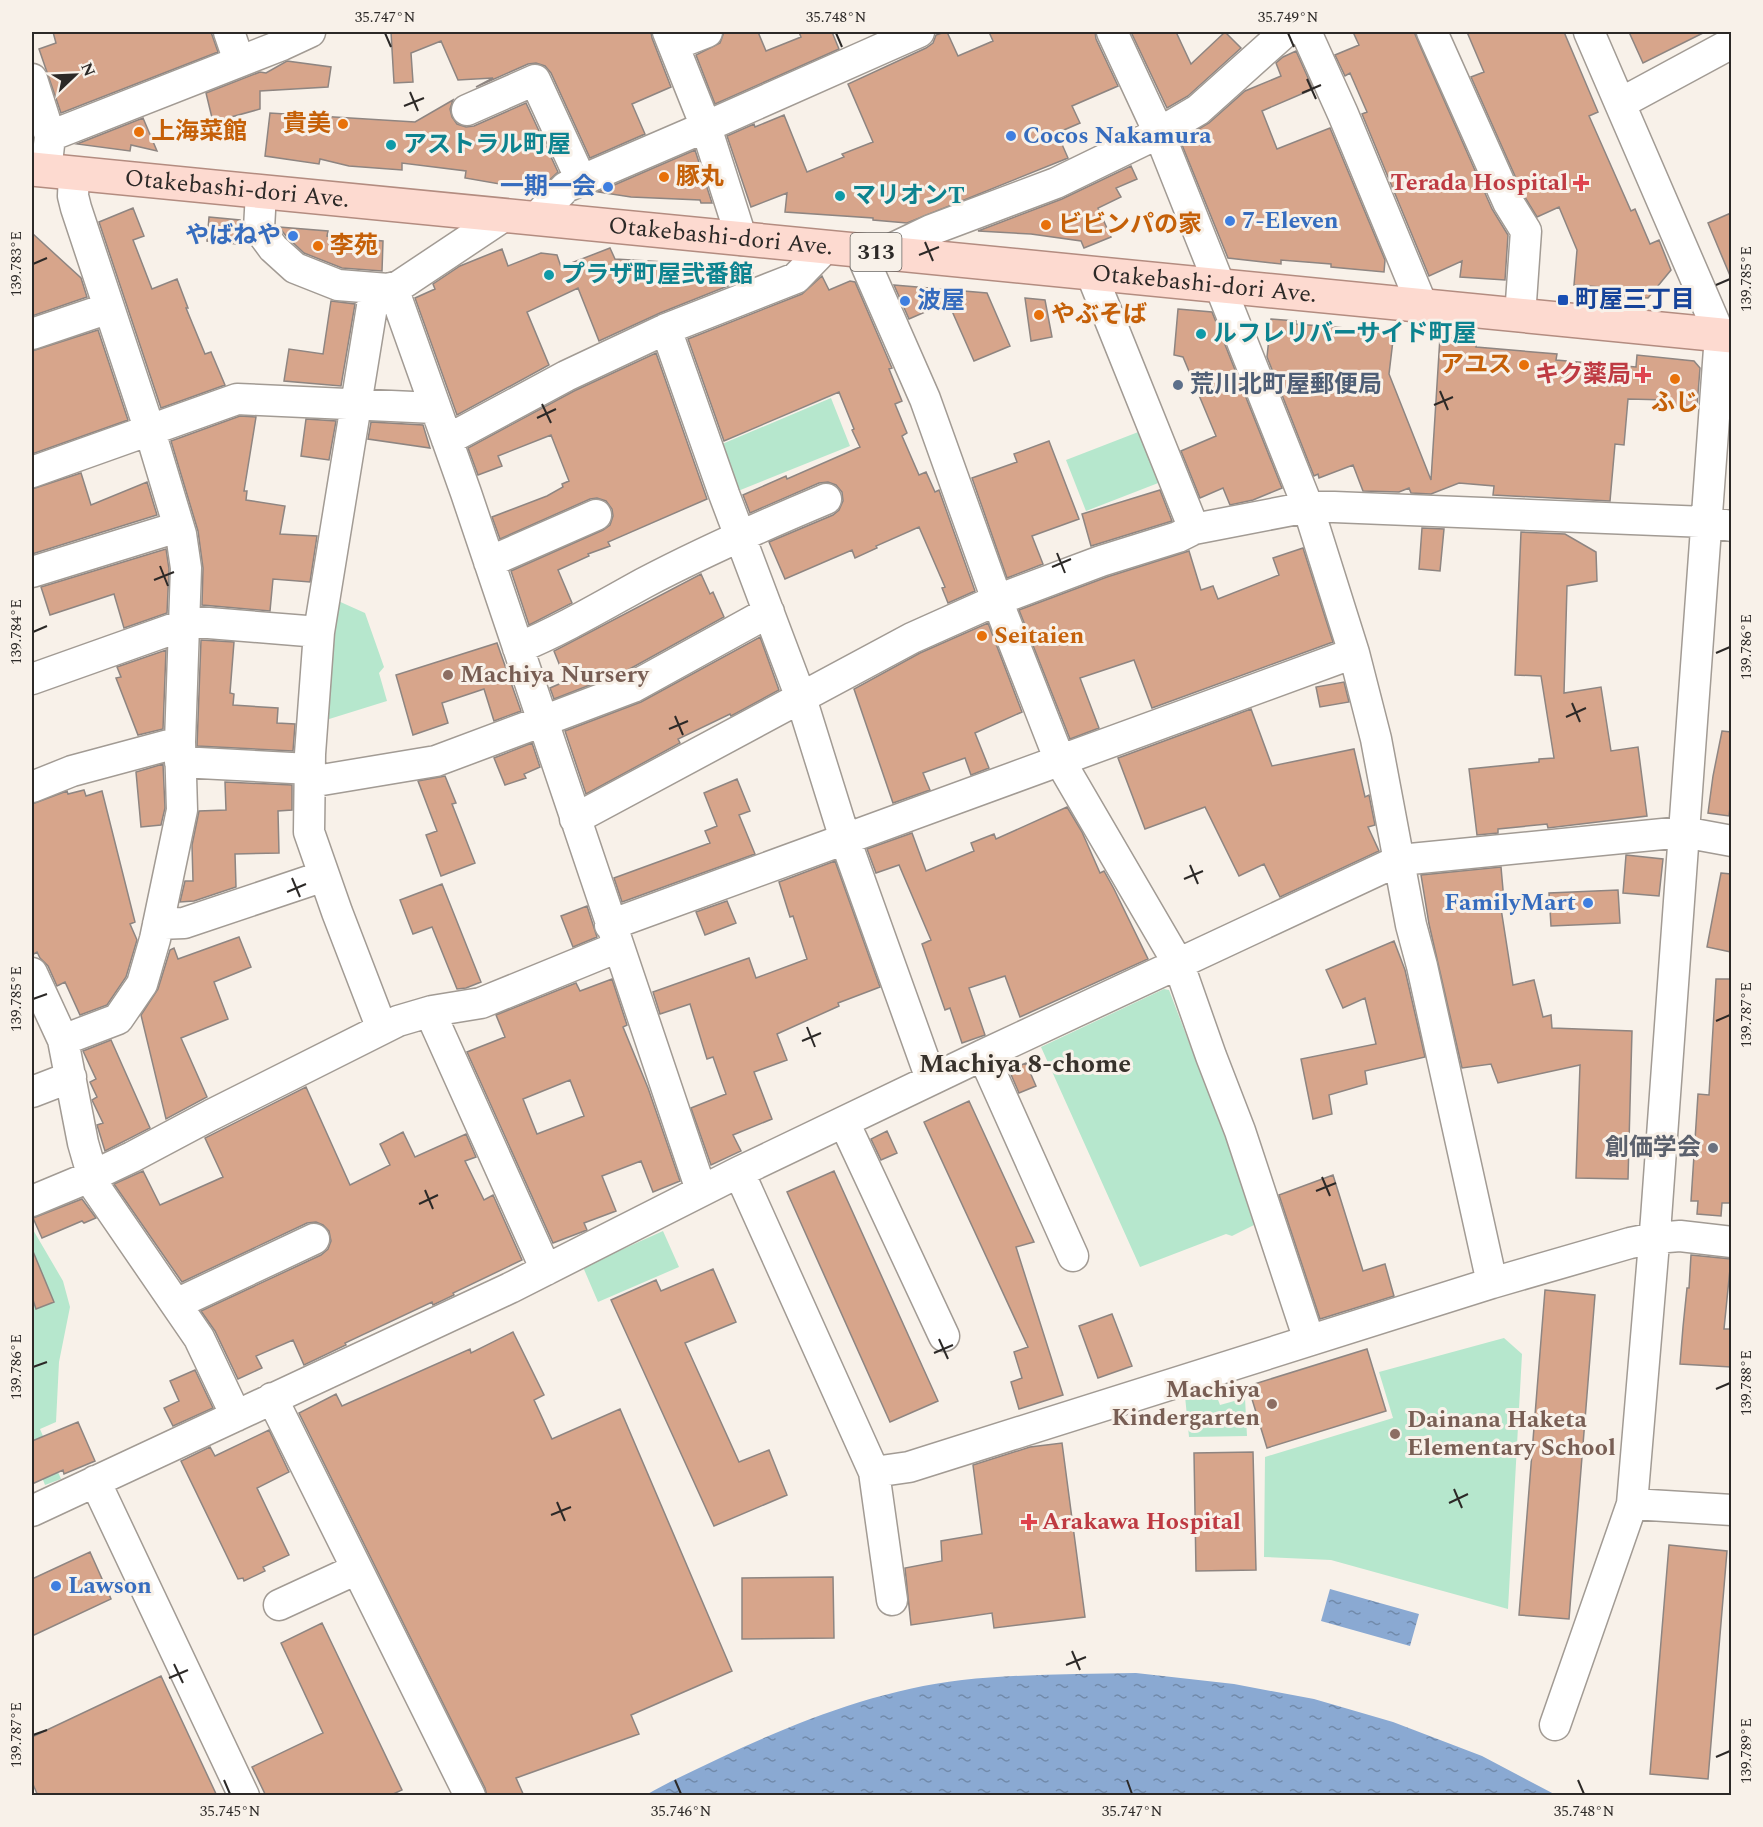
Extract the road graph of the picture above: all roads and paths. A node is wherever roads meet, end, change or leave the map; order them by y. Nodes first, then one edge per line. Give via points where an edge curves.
1 (229, 32) edge
2 (310, 32) edge
3 (707, 32) edge
4 (919, 32) edge
5 (1112, 32) edge
6 (1285, 32) edge
7 (1306, 32) edge
8 (1432, 32) edge
9 (1589, 32) edge
10 (671, 38) edge
11 (1731, 43) edge
12 (238, 62) junction
13 (32, 80) edge
14 (1621, 103) junction
15 (467, 110) dead end
16 (706, 127) junction
17 (1160, 133) junction
18 (50, 136) junction
19 (50, 171) edge
20 (581, 180) junction
21 (261, 192) junction
22 (520, 218) junction
23 (742, 240) junction
24 (825, 248) junction
25 (872, 252) junction
26 (1091, 273) junction
27 (1219, 286) junction
28 (384, 288) junction
29 (1422, 305) junction
30 (109, 308) junction
31 (1520, 316) junction
32 (666, 329) junction
33 (32, 334) edge
34 (1726, 336) edge
35 (356, 403) junction
36 (435, 408) junction
37 (150, 431) junction
38 (447, 440) junction
39 (32, 472) edge
40 (826, 499) dead end
41 (1308, 507) junction
42 (596, 515) dead end
43 (1719, 524) edge
44 (178, 527) junction
45 (1194, 529) junction
46 (740, 536) junction
47 (489, 561) junction
48 (32, 572) edge
49 (997, 600) junction
50 (769, 612) junction
51 (184, 623) junction
52 (319, 632) junction
53 (518, 648) junction
54 (1354, 653) junction
55 (32, 679) edge
56 (801, 698) junction
57 (543, 721) junction
58 (180, 752) junction
59 (1060, 761) junction
60 (310, 776) junction
61 (32, 787) edge
62 (575, 819) junction
63 (1683, 832) junction
64 (845, 839) junction
65 (1731, 841) edge
66 (1400, 860) junction
67 (324, 876) junction
68 (158, 924) junction
69 (614, 936) junction
70 (1179, 965) junction
71 (33, 979) edge
72 (430, 1012) junction
73 (382, 1029) junction
74 (63, 1040) junction
75 (983, 1055) junction
76 (71, 1077) junction
77 (932, 1079) junction
78 (32, 1092) edge
79 (844, 1122) junction
80 (739, 1172) junction
81 (92, 1176) junction
82 (700, 1190) junction
83 (32, 1201) edge
84 (1655, 1238) junction
85 (314, 1239) dead end
86 (1731, 1242) edge
87 (1072, 1256) dead end
88 (546, 1269) junction
89 (1492, 1283) junction
90 (176, 1304) junction
91 (944, 1336) dead end
92 (1309, 1340) junction
93 (256, 1406) junction
94 (871, 1467) junction
95 (95, 1481) junction
96 (1632, 1504) junction
97 (32, 1510) edge
98 (1731, 1510) edge
99 (351, 1573) junction
100 (892, 1600) dead end
101 (279, 1605) dead end
102 (1556, 1725) dead end
103 (244, 1796) edge
104 (453, 1796) edge
105 (470, 1796) edge

1 - 12 street
2 - 12 street
3 - 10 street
4 - 16 street
5 - 17 street
6 - 17 street via 1198,110
7 - 29 street
8 - 31 street via 1503,193 1526,231
9 - 14 street
10 - 16 street
11 - 14 street
12 - 18 street
13 - 18 street
14 - 34 street
15 - 20 street via 535,80
16 - 20 street
16 - 23 street
17 - 25 street via 1056,183
17 - 27 street
18 - 19 street
19 - 21 main road, Otakebashi-dori Ave. / 313
19 - 30 street via 73,196
20 - 22 street
21 - 22 main road, Otakebashi-dori Ave. / 313
21 - 28 street via 259,230 294,268 338,285
22 - 23 main road, Otakebashi-dori Ave. / 313
22 - 28 street via 399,286
23 - 24 main road, Otakebashi-dori Ave. / 313
24 - 25 main road, Otakebashi-dori Ave. / 313
24 - 32 street via 796,278
25 - 26 main road, Otakebashi-dori Ave. / 313
25 - 49 street
26 - 27 main road, Otakebashi-dori Ave. / 313
26 - 45 street
27 - 29 main road, Otakebashi-dori Ave. / 313
27 - 41 street
28 - 35 street
28 - 36 street
29 - 31 main road, Otakebashi-dori Ave. / 313
30 - 33 street
30 - 37 street
31 - 34 main road, Otakebashi-dori Ave. / 313
32 - 38 street via 566,376
32 - 46 street
34 - 43 street
35 - 36 street
35 - 37 street via 237,399
35 - 52 street
36 - 38 street
37 - 39 street
37 - 44 street
38 - 47 street
40 - 46 street
41 - 43 street
41 - 45 street
41 - 54 street
42 - 47 street
43 - 63 street
44 - 48 street
44 - 51 street via 186,568
45 - 49 street
46 - 50 street
46 - 53 street
47 - 53 street
49 - 56 street via 912,638
49 - 59 street
50 - 56 street
50 - 57 street via 633,687
51 - 52 street
51 - 55 street
51 - 58 street
52 - 60 street
53 - 57 street
54 - 59 street
54 - 66 street
56 - 62 street
56 - 64 street
57 - 60 street via 436,760
57 - 62 street
58 - 60 street
58 - 61 street via 72,771
58 - 68 street via 182,810
59 - 64 street
59 - 70 street
60 - 67 street via 309,832
62 - 69 street
63 - 65 street
63 - 66 street
63 - 84 street
64 - 69 street
64 - 77 street
66 - 70 street
66 - 89 street via 1411,926
67 - 68 street via 184,923
67 - 73 street
68 - 74 street via 142,984 118,1019
69 - 72 street via 482,1003
69 - 82 street
70 - 75 street
70 - 92 street via 1240,1131
71 - 74 street
72 - 73 street
72 - 88 street
73 - 81 street
74 - 76 street
75 - 77 street
75 - 87 street
76 - 78 street
76 - 81 street
77 - 79 street
79 - 80 street
79 - 91 street
80 - 82 street
80 - 94 street
81 - 83 street
81 - 90 street via 96,1188
82 - 88 street
84 - 86 street via 1680,1236
84 - 89 street
84 - 96 street
85 - 90 street
88 - 93 street
89 - 92 street
90 - 93 street
92 - 94 street via 909,1467
93 - 95 street
93 - 99 street
94 - 100 street
95 - 97 street
95 - 103 street
96 - 98 street
96 - 102 street
99 - 101 street
99 - 104 street
99 - 105 street

